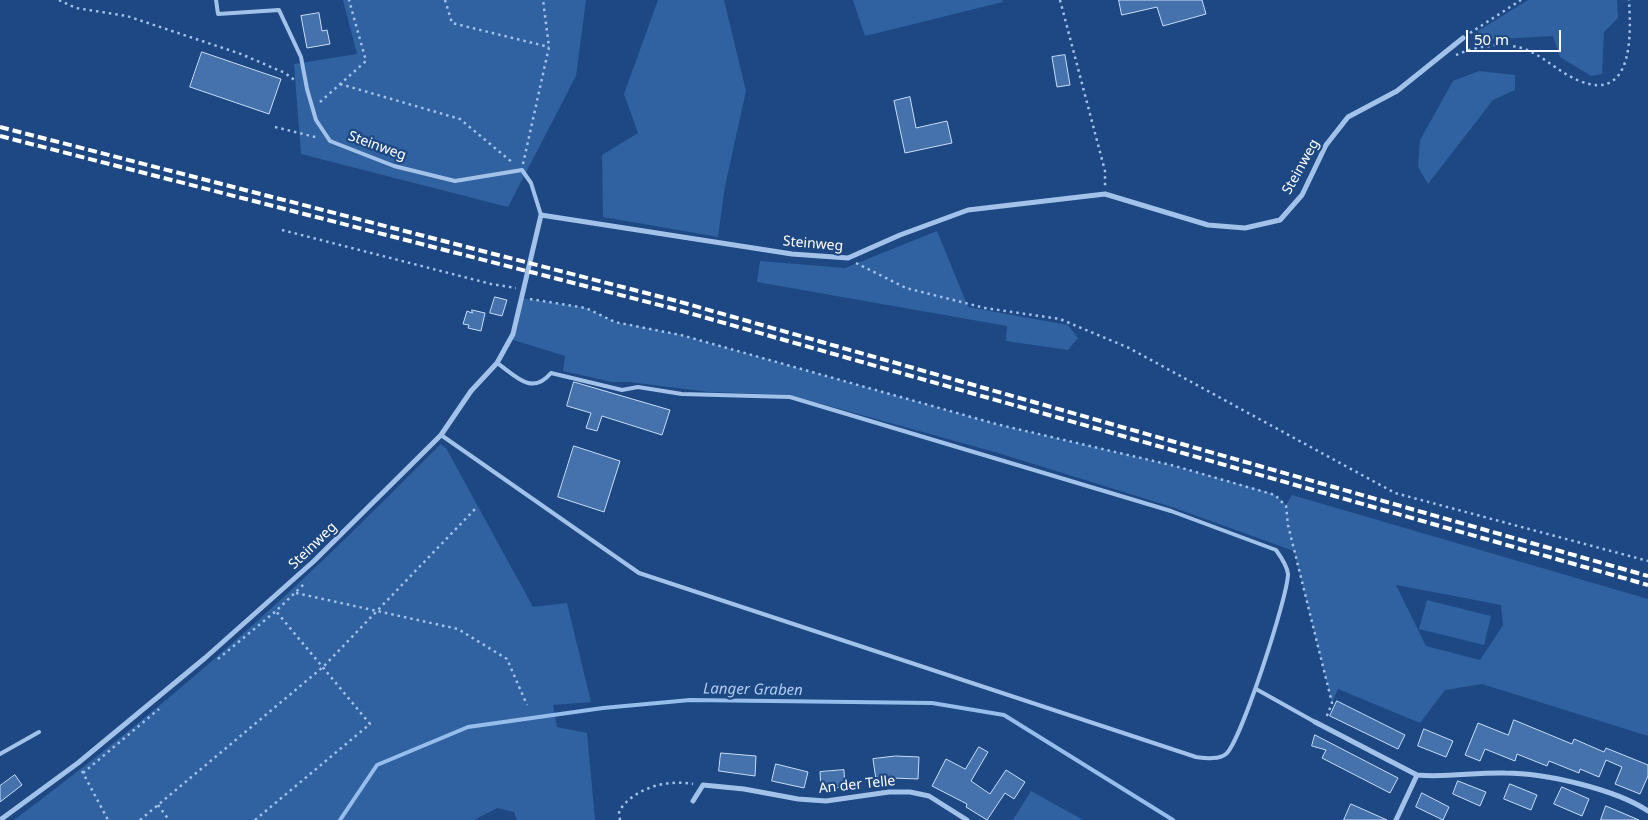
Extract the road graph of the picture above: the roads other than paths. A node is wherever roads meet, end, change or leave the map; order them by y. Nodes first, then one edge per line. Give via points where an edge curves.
1 (216, 0) edge
2 (1462, 38) road end
3 (541, 215) junction
4 (497, 363) junction
5 (441, 435) junction
6 (1256, 689) junction
7 (1315, 722) joint
8 (40, 732) dead end
9 (0, 754) edge
10 (1417, 776) junction
11 (693, 801) dead end
12 (1648, 811) edge
13 (0, 820) edge
14 (966, 820) edge
15 (1396, 820) edge

1 - 3 lane, Steinweg via 218,14 279,10 302,57 316,120 330,141 394,166 454,181 522,170 532,183
2 - 3 street, Steinweg via 1397,92 1348,117 1326,145 1302,195 1280,220 1245,228 1208,225 1106,194 968,210 848,258 792,254
3 - 4 street, Steinweg via 513,334
4 - 5 street, Steinweg via 471,390
4 - 6 lane via 517,380 535,384 550,373 622,390 645,387 682,394 790,397 1171,511 1276,550 1288,574
5 - 6 lane via 639,573 1196,757 1218,758 1228,752 1239,734
5 - 13 street, Steinweg via 269,602 141,713
6 - 7 lane
7 - 10 street
8 - 9 lane
10 - 12 street via 1524,774 1600,789
10 - 15 street
11 - 14 street, An der Telle via 703,785 808,800 838,800 888,792 918,793 944,804

